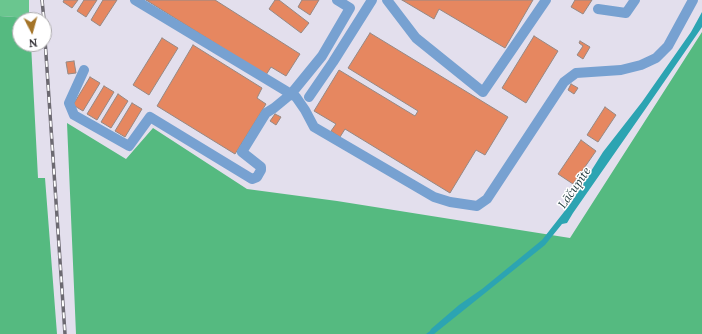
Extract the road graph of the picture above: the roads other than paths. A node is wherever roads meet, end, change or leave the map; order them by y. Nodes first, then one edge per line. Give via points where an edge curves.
1 (135, 0) edge
2 (337, 0) edge
3 (372, 0) edge
4 (387, 0) edge
5 (546, 0) edge
6 (636, 0) edge
7 (693, 0) edge
8 (598, 9) dead end
9 (84, 70) dead end
10 (291, 94) junction
11 (309, 97) dead end

1 - 10 lane
2 - 10 lane via 350,8 322,56
3 - 11 lane
4 - 5 lane via 416,38 483,92
6 - 8 lane via 626,13
7 - 10 lane via 668,46 656,58 621,70 576,73 564,82 487,199 477,206 434,197 314,128 305,110
9 - 10 lane via 68,103 74,115 129,146 150,117 252,179 257,177 261,167 242,152 266,113

